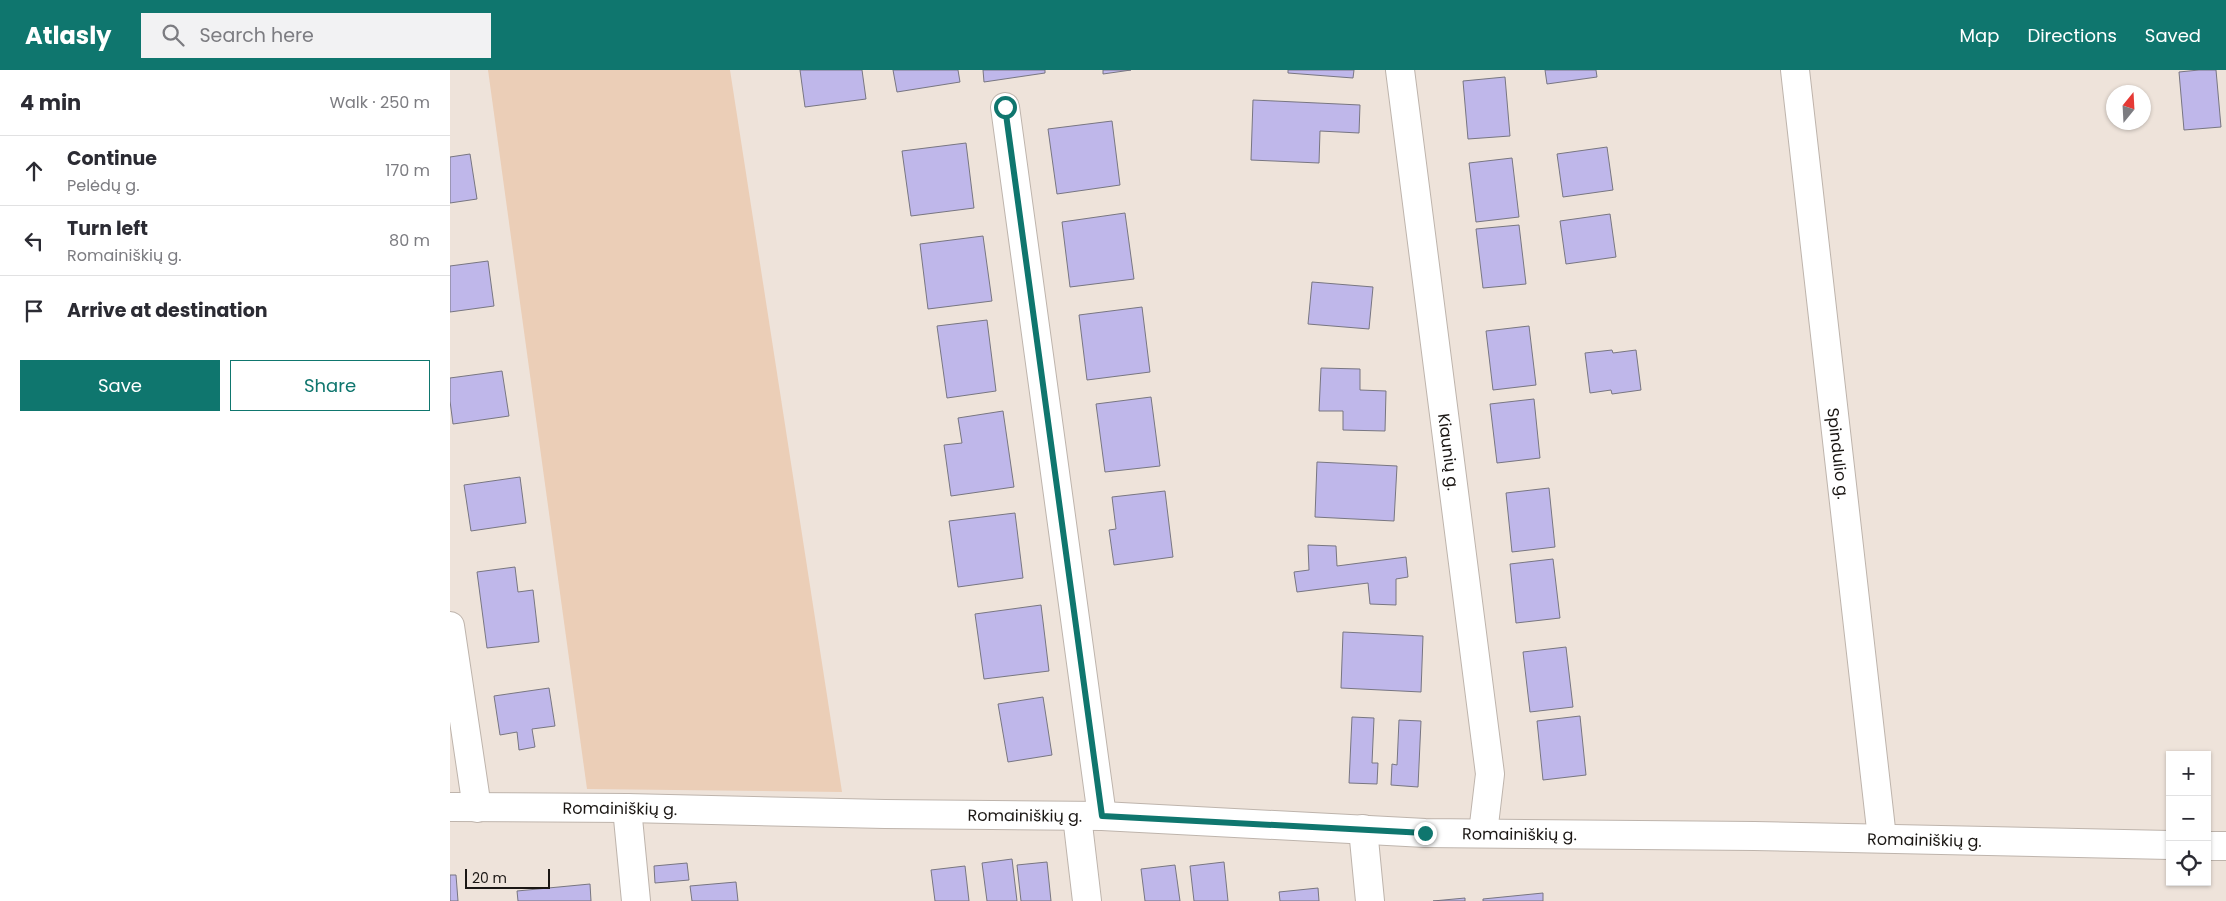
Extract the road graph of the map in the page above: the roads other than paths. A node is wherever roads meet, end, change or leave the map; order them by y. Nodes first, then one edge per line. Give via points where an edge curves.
1 (1400, 70) edge
2 (1795, 70) edge
3 (1005, 107) dead end
4 (450, 626) edge
5 (450, 807) edge
6 (477, 808) junction
7 (627, 808) junction
8 (1089, 816) junction
9 (1363, 829) junction
10 (1483, 833) junction
11 (1882, 838) junction
12 (2166, 845) edge
13 (2211, 846) edge
14 (2226, 846) edge
15 (636, 901) edge
16 (1087, 901) edge
17 (1370, 901) edge

1 - 10 street, Kiaunių g. via 1490,774
2 - 11 street, Spindulio g.
3 - 8 street
4 - 6 street
5 - 6 street, Romainiškių g.
6 - 7 street, Romainiškių g.
7 - 8 street, Romainiškių g.
7 - 15 street
8 - 9 street, Romainiškių g.
8 - 16 street
9 - 10 street, Romainiškių g.
9 - 17 street
10 - 11 street, Romainiškių g.
11 - 12 street, Romainiškių g.
13 - 14 street

